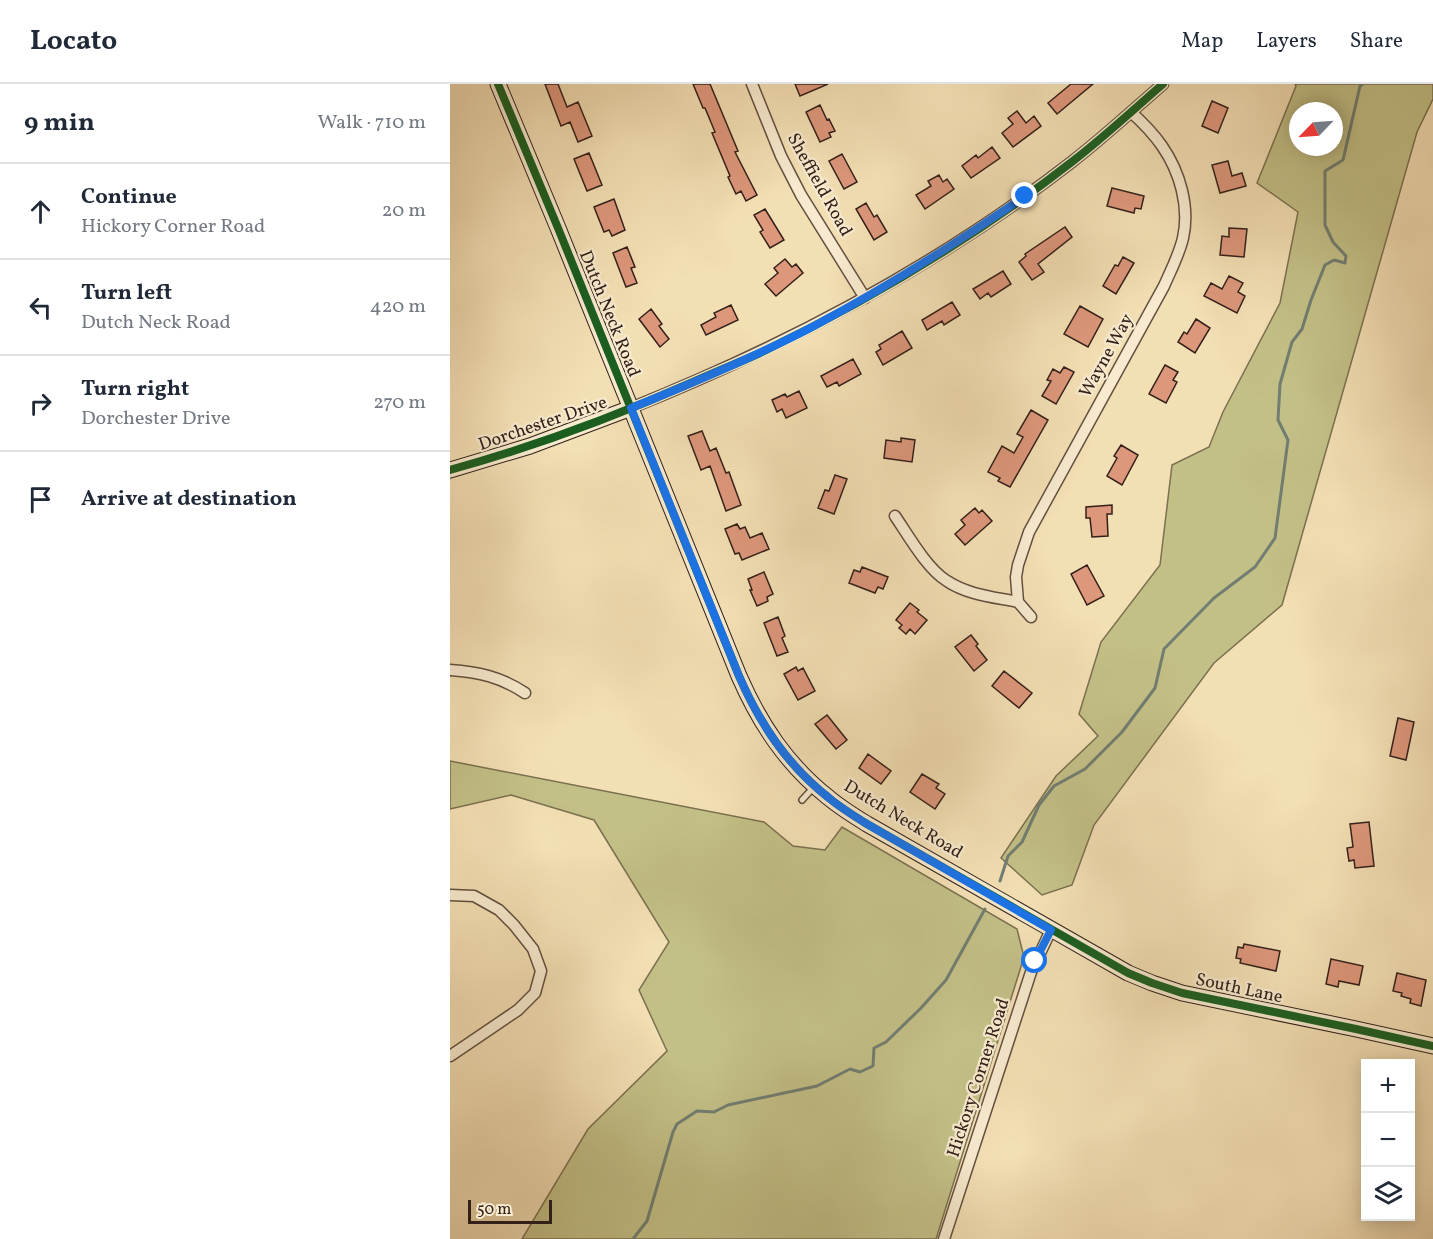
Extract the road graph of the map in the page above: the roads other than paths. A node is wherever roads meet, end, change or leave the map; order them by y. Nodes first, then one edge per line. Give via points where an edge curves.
1 (498, 84) edge
2 (752, 84) edge
3 (1163, 84) edge
4 (1131, 112) junction
5 (865, 298) junction
6 (631, 408) junction
7 (450, 470) edge
8 (895, 516) dead end
9 (1018, 602) junction
10 (1031, 617) dead end
11 (450, 670) edge
12 (525, 693) dead end
13 (815, 786) junction
14 (802, 800) dead end
15 (450, 895) edge
16 (1051, 930) junction
17 (1433, 1046) edge
18 (450, 1056) edge
19 (944, 1239) edge

1 - 6 street, Dutch Neck Road
2 - 5 street, Sheffield Road via 801,195
3 - 4 street, Dorchester Drive
4 - 5 street, Dorchester Drive via 1016,202
4 - 9 street, Wayne Way via 1161,144 1175,169 1186,214 1184,237 1164,286 1029,532 1016,577
5 - 6 street, Dorchester Drive via 758,354
6 - 7 street, Dorchester Drive via 530,446
6 - 13 street, Dutch Neck Road via 749,700 771,737
8 - 9 street via 946,581 970,592
9 - 10 street
11 - 12 street via 477,672 503,680
13 - 14 lane
13 - 16 street, Dutch Neck Road via 867,824
15 - 18 street via 474,896 499,910 533,949 541,971 535,993 518,1010
16 - 17 street, South Lane via 1128,973 1182,993
16 - 19 street, Hickory Corner Road via 1031,972

